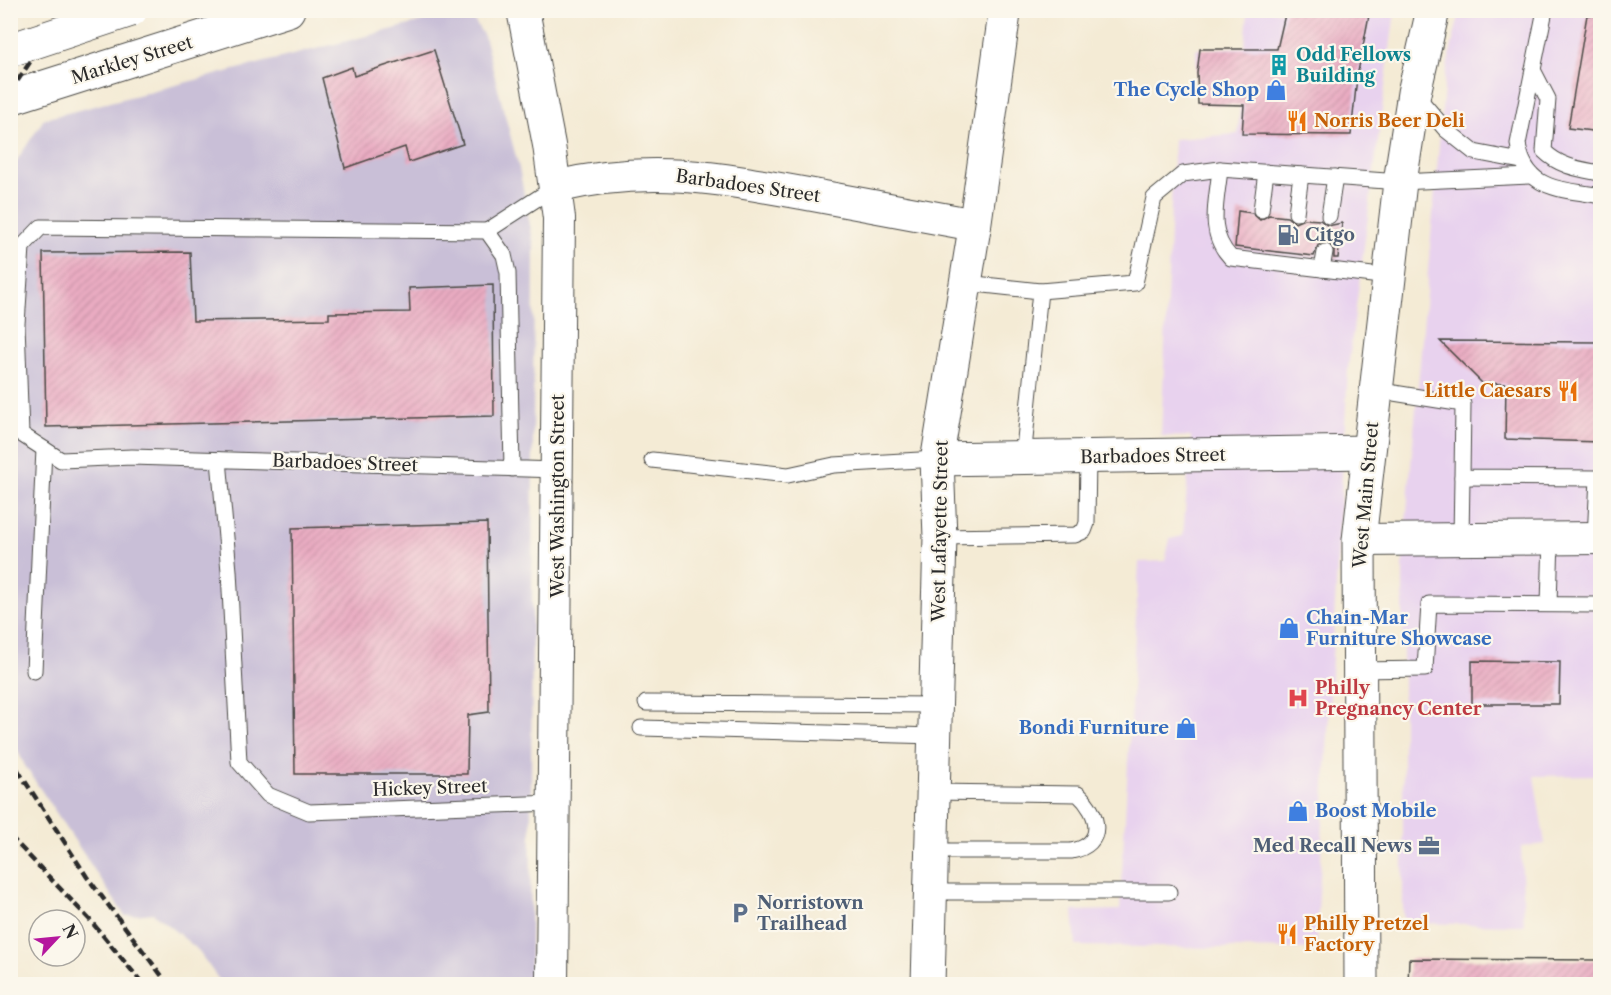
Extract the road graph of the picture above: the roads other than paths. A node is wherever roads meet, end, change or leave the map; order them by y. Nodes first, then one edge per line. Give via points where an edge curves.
1 (131, 10) edge
2 (288, 10) edge
3 (523, 10) edge
4 (1005, 10) edge
5 (1433, 10) edge
6 (1545, 10) edge
7 (10, 50) edge
8 (1533, 70) junction
9 (1414, 93) junction
10 (10, 98) edge
11 (1521, 161) junction
12 (1220, 169) junction
13 (1266, 172) junction
14 (1600, 173) edge
15 (1301, 174) junction
16 (1530, 176) junction
17 (1335, 177) junction
18 (1400, 182) junction
19 (555, 187) junction
20 (1600, 196) edge
21 (1261, 210) dead end
22 (1296, 213) dead end
23 (1329, 216) dead end
24 (975, 225) junction
25 (488, 231) junction
26 (1291, 249) dead end
27 (1325, 252) dead end
28 (1289, 265) junction
29 (1322, 269) junction
30 (1389, 277) junction
31 (966, 283) junction
32 (1040, 291) junction
33 (1375, 390) junction
34 (44, 449) junction
35 (1368, 452) junction
36 (1088, 458) junction
37 (937, 459) junction
38 (1023, 459) junction
39 (219, 460) junction
40 (652, 460) dead end
41 (512, 469) junction
42 (558, 470) junction
43 (1462, 477) junction
44 (1599, 478) edge
45 (940, 537) junction
46 (1551, 538) junction
47 (1598, 538) edge
48 (1461, 539) junction
49 (1359, 540) junction
50 (1549, 604) junction
51 (1600, 605) edge
52 (1359, 670) junction
53 (34, 671) dead end
54 (646, 703) dead end
55 (935, 721) junction
56 (641, 728) dead end
57 (933, 792) junction
58 (553, 803) junction
59 (932, 851) junction
60 (930, 892) junction
61 (1169, 892) dead end
62 (552, 984) edge
63 (928, 984) edge
64 (1360, 984) edge

1 - 7 main road, bridge
2 - 10 main road, Markley Street
3 - 19 street, West Washington Street
4 - 24 street, West Lafayette Street
5 - 9 main road, West Main Street
6 - 8 lane
8 - 11 lane via 1518,144
8 - 14 lane via 1548,99 1544,151 1554,161
9 - 11 lane via 1445,129 1474,152
9 - 18 main road, West Main Street
11 - 16 lane
12 - 13 lane
12 - 28 lane via 1214,231 1219,246 1231,258 1255,253
12 - 32 lane via 1184,174 1154,198 1135,283
13 - 15 lane
13 - 21 lane
15 - 17 lane
15 - 22 lane
16 - 18 lane
16 - 20 lane via 1544,185
17 - 18 lane
17 - 23 lane
18 - 30 main road, West Main Street
19 - 24 street, Barbadoes Street via 621,175 695,176
19 - 25 lane
19 - 42 street, West Washington Street via 559,218
24 - 31 street, West Lafayette Street
25 - 34 lane, Barbadoes Street via 41,227 22,247 17,324 21,434
25 - 41 lane via 504,255 508,273
26 - 28 lane
27 - 29 lane
28 - 29 lane
29 - 30 lane
30 - 33 main road, West Main Street
31 - 32 lane
31 - 37 street, West Lafayette Street
32 - 38 lane
33 - 35 main road, West Main Street
33 - 43 lane via 1463,404
34 - 39 lane, Barbadoes Street via 61,460
34 - 53 lane
35 - 36 main road, Barbadoes Street
35 - 49 main road, West Main Street
36 - 38 main road, Barbadoes Street
36 - 45 lane via 1087,523 1083,531 1075,535
37 - 38 main road, Barbadoes Street
37 - 40 lane via 834,465 788,475
37 - 45 main road, West Lafayette Street
39 - 41 lane, Barbadoes Street
39 - 58 lane, Hickey Street via 239,762 268,795 309,812
41 - 42 lane, Barbadoes Street
42 - 58 street, West Washington Street
43 - 44 lane
43 - 48 lane
44 - 47 lane
45 - 55 main road, West Lafayette Street
46 - 47 street
46 - 48 street
46 - 50 lane
48 - 49 street
49 - 52 main road, West Main Street
50 - 51 lane
50 - 52 lane via 1429,604 1425,669
52 - 64 main road, West Main Street
54 - 55 lane
55 - 56 lane
55 - 57 main road, West Lafayette Street
57 - 59 main road, West Lafayette Street
57 - 59 lane via 1078,794 1094,813 1096,828 1092,842 1071,851
58 - 62 street, West Washington Street
59 - 60 main road, West Lafayette Street
60 - 61 lane
60 - 63 main road, West Lafayette Street

